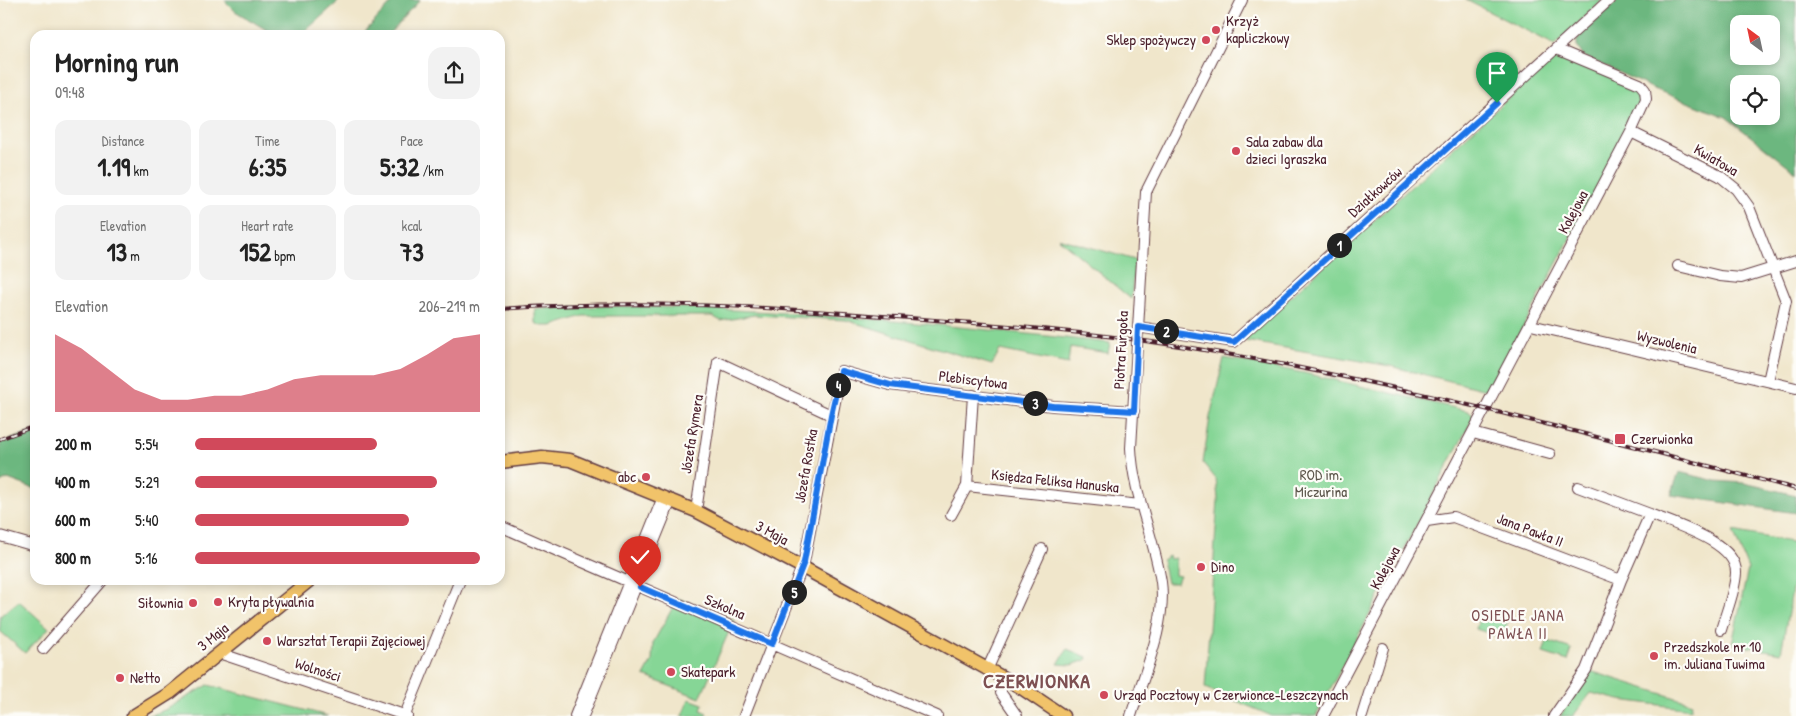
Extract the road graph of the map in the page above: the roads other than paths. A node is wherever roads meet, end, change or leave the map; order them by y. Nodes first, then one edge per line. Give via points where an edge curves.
1 (1242, 0) edge
2 (1609, 0) edge
3 (1556, 48) junction
4 (1631, 132) junction
5 (1796, 261) edge
6 (1678, 266) dead end
7 (1773, 268) junction
8 (1531, 324) junction
9 (1138, 327) junction
10 (841, 371) joint
11 (1768, 381) junction
12 (1796, 388) edge
13 (973, 395) junction
14 (1134, 411) junction
15 (831, 415) junction
16 (1473, 433) junction
17 (1550, 454) dead end
18 (505, 461) edge
19 (968, 486) junction
20 (1578, 487) dead end
21 (668, 498) junction
22 (1140, 505) junction
23 (696, 511) junction
24 (1650, 514) junction
25 (951, 515) dead end
26 (1427, 521) junction
27 (505, 528) edge
28 (0, 536) edge
29 (30, 545) edge
30 (1042, 549) dead end
31 (802, 567) junction
32 (1621, 580) junction
33 (633, 584) junction
34 (99, 585) edge
35 (304, 585) edge
36 (458, 585) edge
37 (1721, 630) dead end
38 (772, 644) junction
39 (1382, 648) dead end
40 (43, 649) dead end
41 (219, 654) junction
42 (987, 670) junction
43 (1001, 678) junction
44 (925, 714) edge
45 (133, 716) edge
46 (406, 716) edge
47 (575, 716) edge
48 (583, 716) edge
49 (744, 716) edge
50 (937, 716) edge
51 (1017, 716) edge
52 (1063, 716) edge
53 (1131, 716) edge
54 (1323, 716) edge
55 (1362, 716) edge
56 (1554, 716) edge

1 - 9 street, Piotra Furgoła via 1146,192
2 - 3 street, Działkowców
3 - 4 street, Kolejowa via 1640,84 1646,90 1646,99
3 - 9 street, Działkowców via 1234,342
4 - 7 street, Kwiatowa via 1720,176 1736,189 1749,207
4 - 8 street, Kolejowa
5 - 7 street
6 - 7 street via 1741,278
7 - 11 street, Kwiatowa via 1786,301
8 - 11 street, Wyzwolenia
8 - 16 street, Kolejowa
9 - 14 street, Piotra Furgoła
10 - 13 street, Plebiscytowa via 890,385
10 - 15 street, Józefa Rostka
11 - 12 street, Wyzwolenia
13 - 14 street, Plebiscytowa via 1053,406
13 - 19 street
14 - 22 street, Piotra Furgoła via 1132,469
15 - 23 street, Józefa Rymera via 718,362
15 - 31 street, Józefa Rostka
16 - 17 street
16 - 26 street, Kolejowa
18 - 21 main road, 3 Maja via 562,459
19 - 22 street, Księdza Feliksa Hanuska
19 - 25 street
20 - 24 street
21 - 23 main road, 3 Maja
21 - 33 street
22 - 53 street, Piotra Furgoła via 1155,554 1162,608
23 - 31 main road, 3 Maja
24 - 32 street
24 - 37 street via 1717,543 1730,557 1736,572
26 - 32 street, Jana Pawła II via 1453,517
26 - 54 street, Kolejowa
27 - 33 street, Szkolna
28 - 29 street
30 - 42 street
31 - 38 street, Józefa Rostka
31 - 42 main road, 3 Maja
32 - 56 street via 1586,670
33 - 38 street, Szkolna
33 - 47 street
33 - 48 street
34 - 40 street
35 - 41 main road, 3 Maja
36 - 46 street
38 - 44 street, Szkolna
38 - 49 street, Józefa Rostka
39 - 55 street
41 - 45 main road, 3 Maja
41 - 46 street, Wolności
42 - 43 main road, 3 Maja
43 - 51 street via 1001,693
43 - 52 main road, 3 Maja
44 - 50 street, Szkolna

